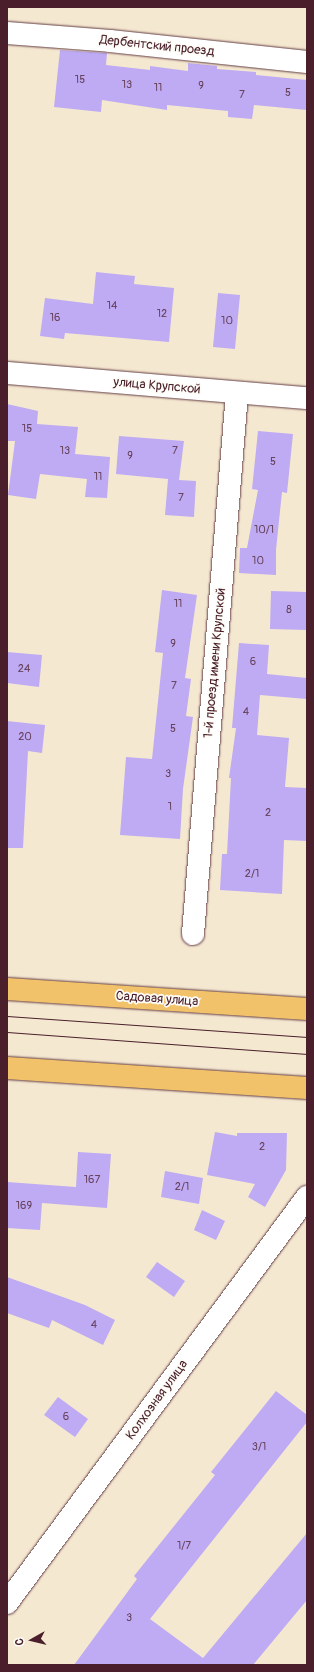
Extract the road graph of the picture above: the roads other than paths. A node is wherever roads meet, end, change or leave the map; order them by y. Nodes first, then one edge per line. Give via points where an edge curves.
1 (7, 33) edge
2 (307, 62) edge
3 (7, 373) edge
4 (237, 392) junction
5 (307, 398) edge
6 (193, 934) dead end
7 (7, 989) edge
8 (307, 1009) edge
9 (7, 1068) edge
10 (307, 1088) edge
11 (307, 1197) edge
12 (7, 1602) edge

1 - 2 street, Дербентский проезд
3 - 4 street, улица Крупской
4 - 5 street, улица Крупской
4 - 6 street, 1-й проезд имени Крупской
7 - 8 main road, Садовая улица
9 - 10 main road
11 - 12 street, Колхозная улица

